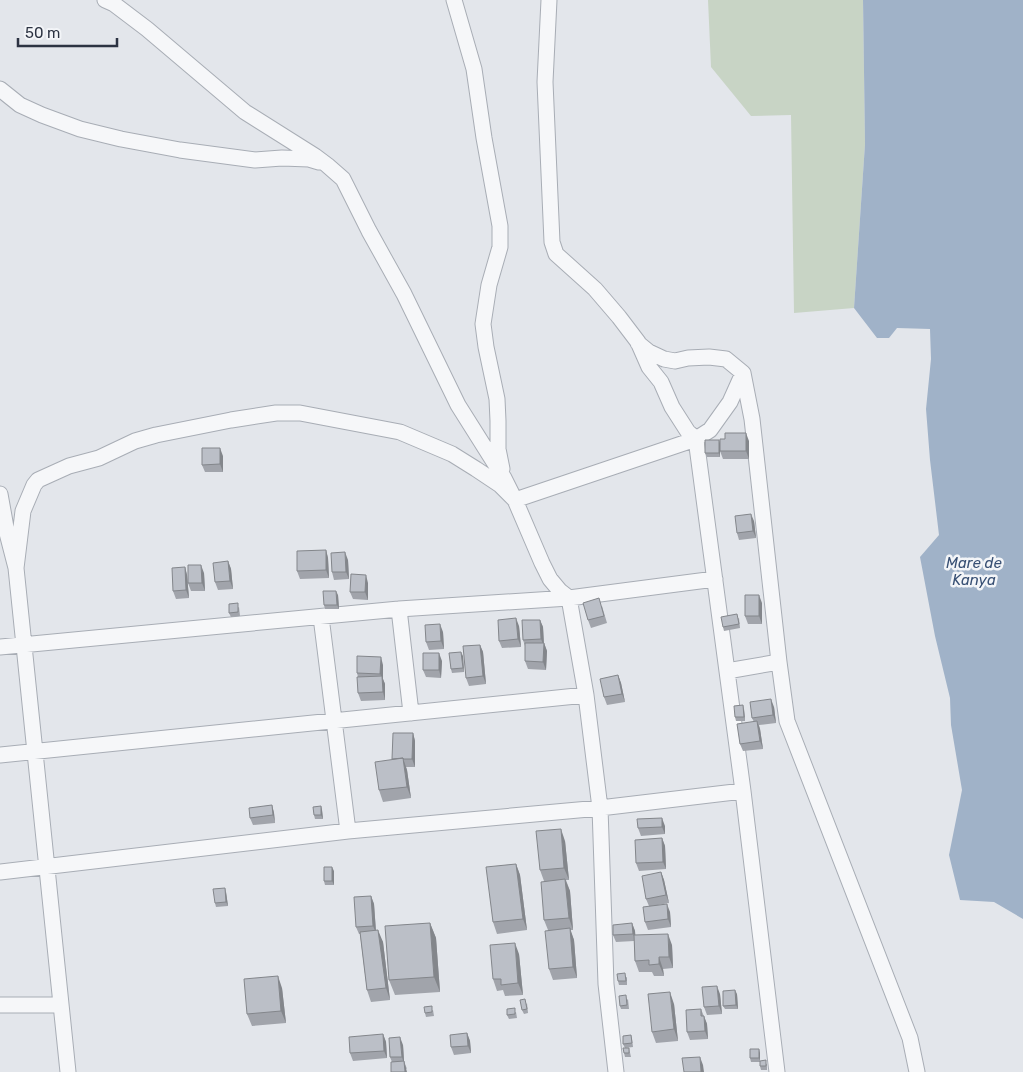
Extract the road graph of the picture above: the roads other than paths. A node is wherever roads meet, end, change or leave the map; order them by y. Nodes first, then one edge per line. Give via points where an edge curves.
1 (104, 0) edge
2 (454, 0) edge
3 (549, 0) edge
4 (0, 89) edge
5 (327, 165) junction
6 (638, 342) junction
7 (743, 373) junction
8 (696, 439) junction
9 (504, 478) junction
10 (0, 494) edge
11 (515, 500) junction
12 (16, 568) junction
13 (715, 579) junction
14 (569, 598) junction
15 (399, 609) junction
16 (321, 616) junction
17 (25, 644) junction
18 (0, 647) edge
19 (779, 662) junction
20 (728, 672) junction
21 (586, 695) junction
22 (411, 713) junction
23 (334, 721) junction
24 (36, 752) junction
25 (0, 755) edge
26 (743, 791) junction
27 (600, 808) junction
28 (348, 831) junction
29 (47, 867) junction
30 (0, 872) edge
31 (0, 1005) edge
32 (61, 1005) junction
33 (68, 1072) edge
34 (616, 1072) edge
35 (777, 1072) edge
36 (917, 1072) edge

1 - 5 street via 147,29 245,112
2 - 9 street via 474,69 500,226 500,247 489,285 483,324 497,399 498,449
3 - 6 street via 545,82 552,242 556,254 595,289
4 - 5 street via 20,105 42,115 121,139 255,160 309,159
5 - 9 street via 343,179 458,405
6 - 7 street via 664,359 675,361 709,356 726,359
6 - 8 street via 677,416
7 - 8 street via 730,402 710,430
7 - 19 street via 752,419
8 - 11 street
8 - 13 street
9 - 11 street
10 - 12 street
11 - 12 street via 476,468 400,432 300,413 276,413 156,434 38,480 23,511
11 - 14 street via 550,579
12 - 17 street
13 - 14 street
13 - 20 street
14 - 15 street
14 - 21 street
15 - 16 street
15 - 22 street
16 - 17 street
16 - 23 street
17 - 18 street
17 - 24 street
19 - 20 street
19 - 36 street via 787,721 910,1038
20 - 26 street
21 - 22 street
21 - 27 street
22 - 23 street
23 - 24 street
23 - 28 street
24 - 25 street
24 - 29 street
26 - 27 street
26 - 35 street
27 - 28 street
27 - 34 street via 606,984
28 - 29 street
29 - 30 street
29 - 32 street
31 - 32 street
32 - 33 street

